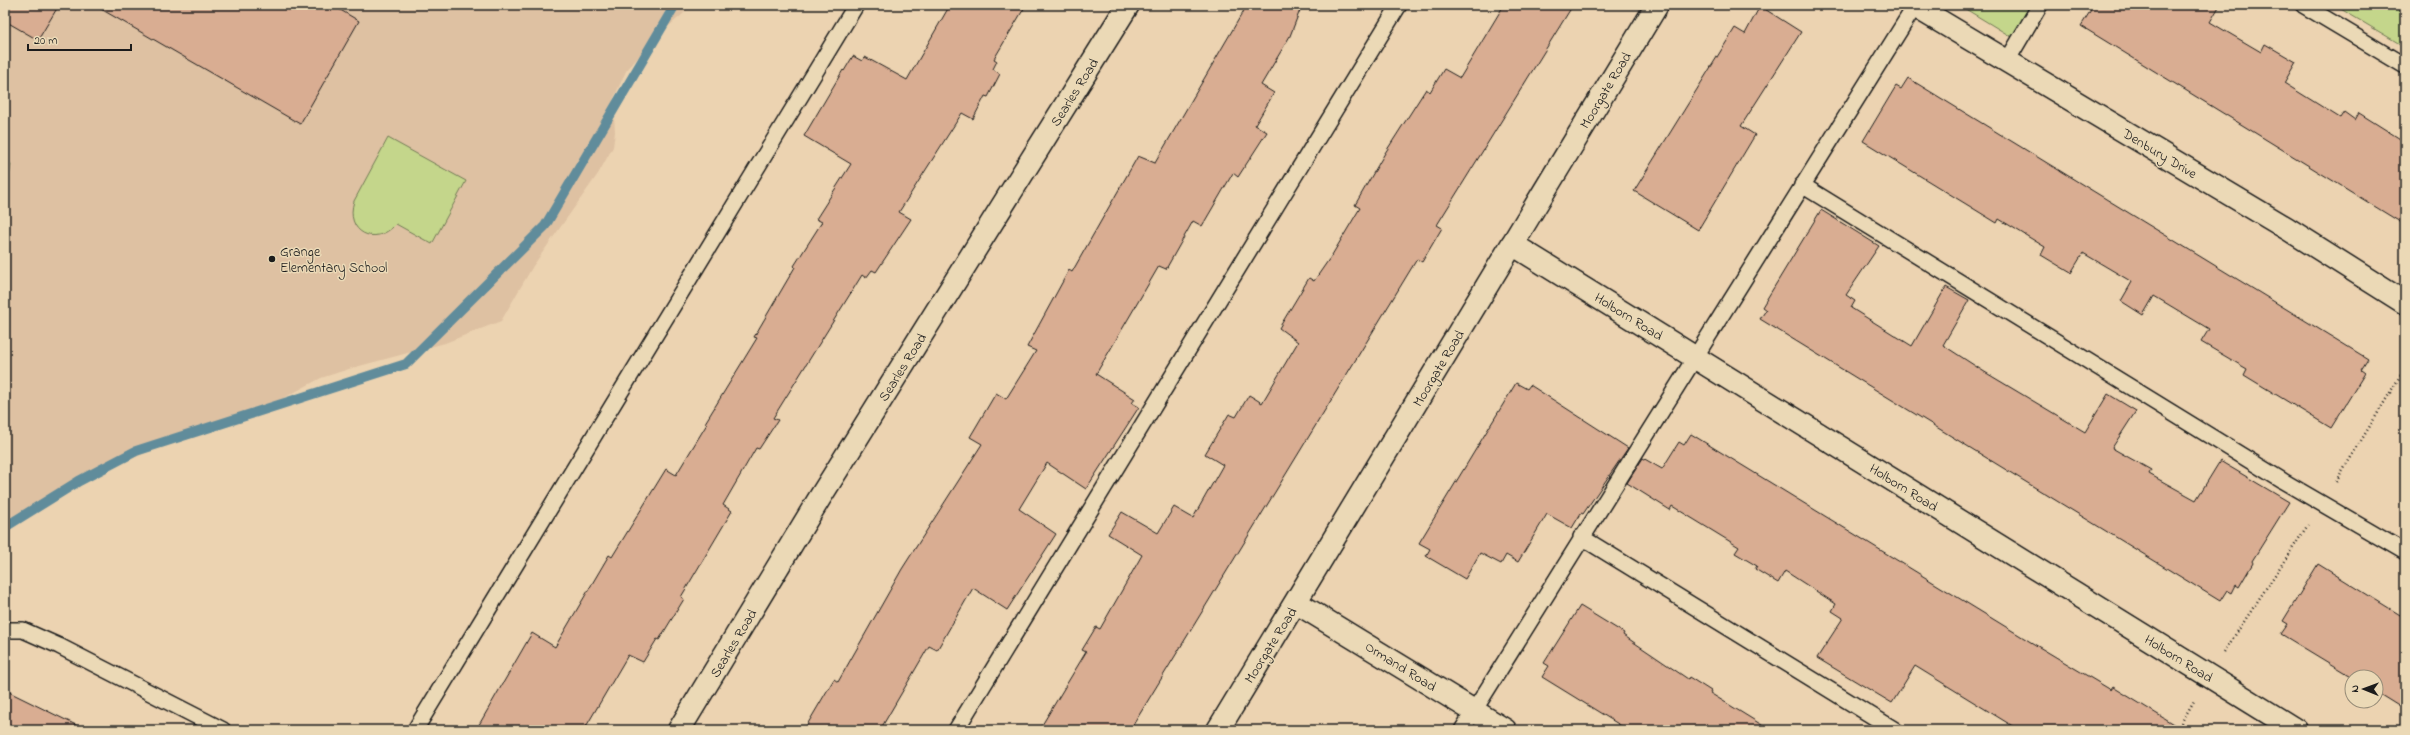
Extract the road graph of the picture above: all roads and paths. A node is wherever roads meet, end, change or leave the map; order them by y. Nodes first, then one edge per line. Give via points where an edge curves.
1 (856, 5) edge
2 (1128, 5) edge
3 (1399, 5) edge
4 (1657, 5) edge
5 (2040, 5) edge
6 (2303, 5) edge
7 (1914, 6) edge
8 (2007, 61) junction
9 (2405, 66) edge
10 (1802, 185) junction
11 (1512, 244) junction
12 (2405, 303) edge
13 (1694, 356) junction
14 (2405, 368) edge
15 (2323, 503) junction
16 (1581, 537) junction
17 (2405, 552) edge
18 (1297, 602) junction
19 (5, 630) edge
20 (2209, 676) junction
21 (1473, 710) junction
22 (687, 727) edge
23 (223, 730) edge
24 (415, 730) edge
25 (956, 730) edge
26 (1218, 730) edge
27 (1462, 730) edge
28 (1505, 730) edge
29 (1895, 730) edge
30 (2177, 730) edge
31 (2296, 730) edge

1 - 24 lane
2 - 22 street, Searles Road via 824,492
3 - 25 lane
4 - 11 street, Moorgate Road
5 - 8 lane
6 - 9 lane
7 - 8 street, Denbury Drive
7 - 10 lane
8 - 12 street, Denbury Drive via 2288,229
10 - 13 lane
10 - 15 lane via 2283,481
11 - 13 street, Holborn Road
11 - 18 street, Moorgate Road
13 - 16 lane
13 - 20 street, Holborn Road
14 - 15 path
15 - 17 lane
15 - 20 path
16 - 21 lane
16 - 29 lane
18 - 21 street, Ormand Road
18 - 26 street, Moorgate Road
19 - 23 lane via 23,630 59,646
20 - 30 path
20 - 31 street, Holborn Road
21 - 27 lane
21 - 28 street, Ormand Road

